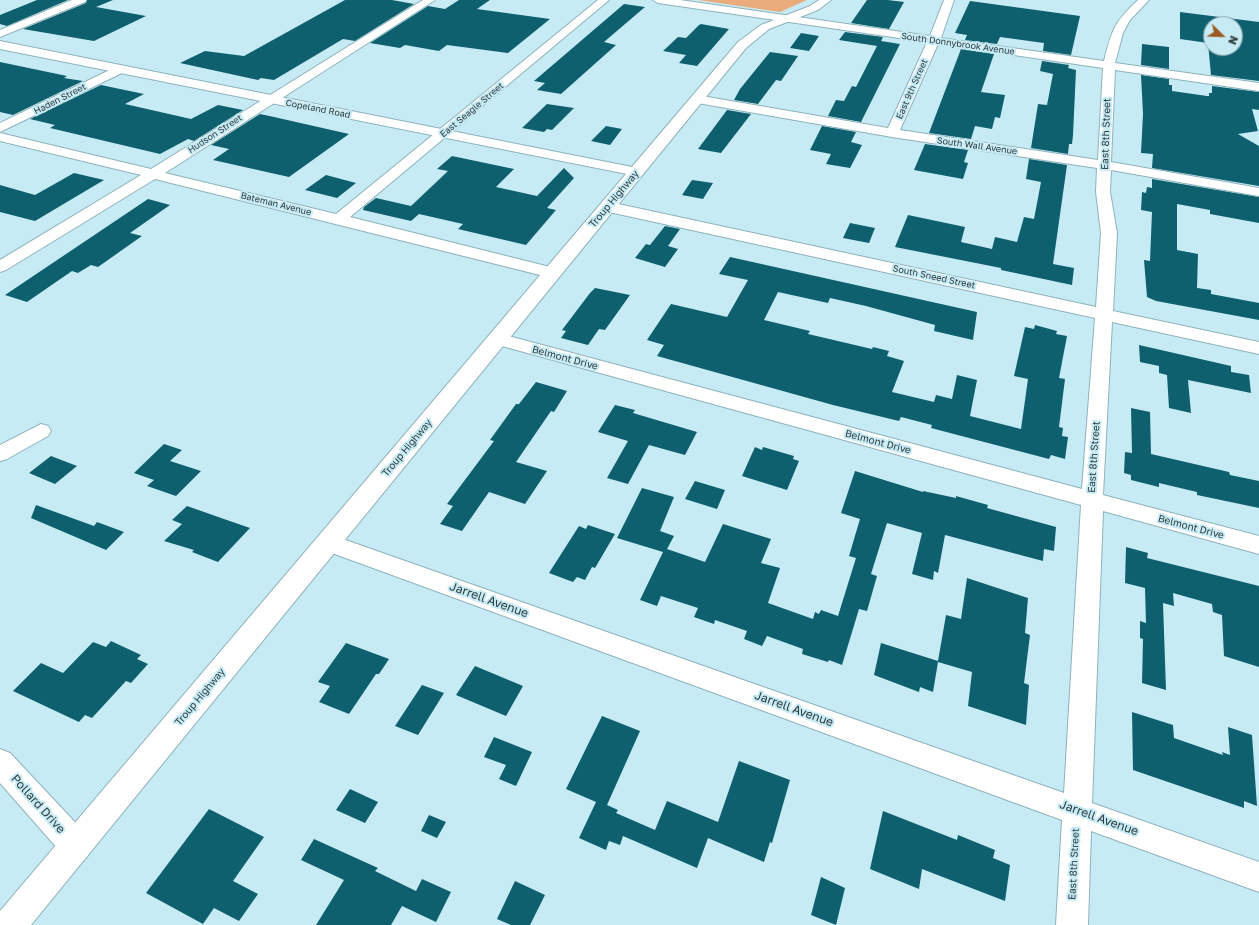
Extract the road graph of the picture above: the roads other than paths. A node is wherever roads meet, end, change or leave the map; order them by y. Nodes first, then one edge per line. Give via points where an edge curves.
1 (81, 0) edge
2 (430, 0) edge
3 (604, 0) edge
4 (658, 0) edge
5 (826, 0) edge
6 (949, 0) edge
7 (1144, 0) edge
8 (786, 19) junction
9 (0, 34) edge
10 (934, 40) junction
11 (0, 45) edge
12 (1109, 65) junction
13 (120, 69) junction
14 (1259, 88) edge
15 (270, 99) junction
16 (696, 99) junction
17 (0, 128) edge
18 (892, 133) junction
19 (442, 134) junction
20 (0, 137) edge
21 (1105, 165) junction
22 (637, 172) junction
23 (154, 174) junction
24 (1259, 192) edge
25 (609, 207) junction
26 (339, 219) junction
27 (0, 267) edge
28 (552, 273) junction
29 (1104, 314) junction
30 (497, 339) junction
31 (1259, 348) edge
32 (41, 431) dead end
33 (0, 454) edge
34 (1092, 500) junction
35 (329, 543) junction
36 (1259, 546) edge
37 (0, 762) edge
38 (1077, 810) junction
39 (76, 846) junction
40 (1259, 877) edge
41 (10, 925) edge
42 (1072, 925) edge

1 - 9 street
2 - 15 street, Hudson Street
3 - 19 street, East Seagle Street
4 - 8 street, South Donnybrook Avenue
5 - 8 main road, Troup Highway via 814,8
6 - 10 street, East 9th Street
7 - 12 street, East 8th Street via 1125,18
8 - 10 street, South Donnybrook Avenue
8 - 16 main road, Troup Highway via 765,27 742,45
10 - 12 street, South Donnybrook Avenue
10 - 18 street, East 9th Street
11 - 13 main road, Copeland Road
12 - 14 street, South Donnybrook Avenue
12 - 21 street, East 8th Street
13 - 15 main road, Copeland Road
13 - 17 street, Haden Street
15 - 19 main road, Copeland Road
15 - 23 street, Hudson Street
16 - 18 street, South Wall Avenue
16 - 22 main road, Troup Highway
18 - 21 street, South Wall Avenue
19 - 22 main road, Copeland Road
19 - 26 street, East Seagle Street
20 - 23 street, Bateman Avenue
21 - 24 street, South Wall Avenue
21 - 29 street, East 8th Street via 1103,192 1109,233
22 - 25 main road, Troup Highway
23 - 26 street, Bateman Avenue
23 - 27 street, Hudson Street
25 - 28 main road, Troup Highway
25 - 29 street, South Sneed Street
26 - 28 street, Bateman Avenue
28 - 30 main road, Troup Highway
29 - 31 street, South Sneed Street
29 - 34 street, East 8th Street
30 - 34 street, Belmont Drive
30 - 35 main road, Troup Highway
32 - 33 street
34 - 36 street, Belmont Drive
34 - 38 street, East 8th Street
35 - 38 street, Jarrell Avenue
35 - 39 main road, Troup Highway
37 - 39 street, Pollard Drive
38 - 40 street, Jarrell Avenue
38 - 42 street, East 8th Street
39 - 41 main road, Troup Highway

